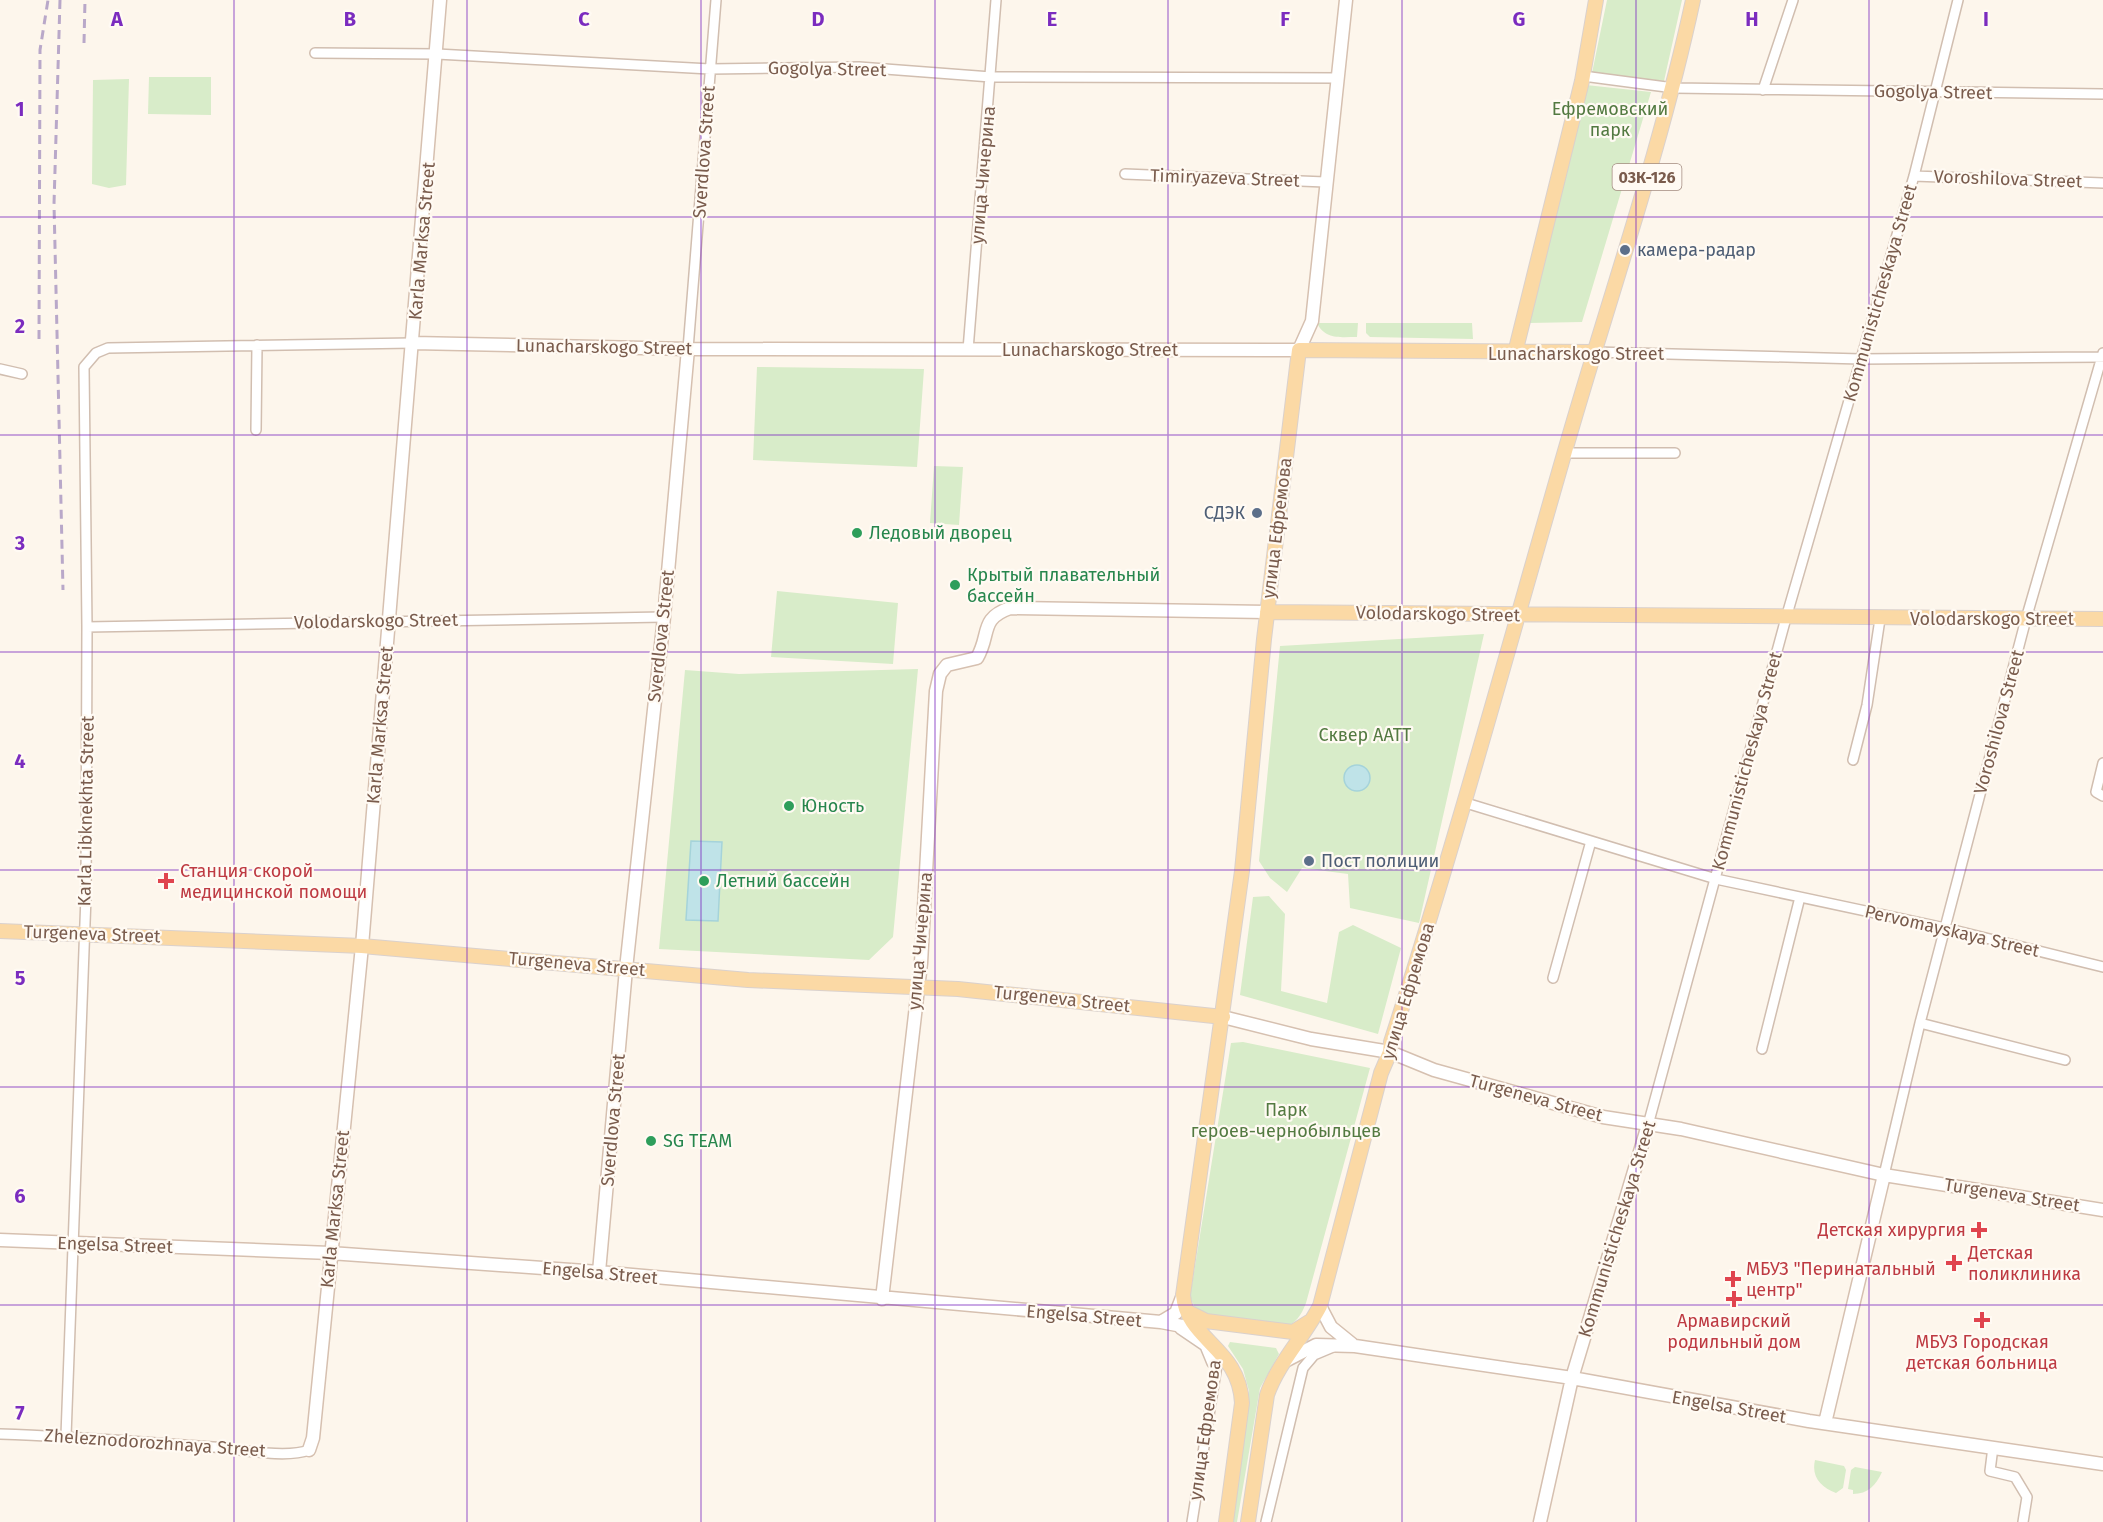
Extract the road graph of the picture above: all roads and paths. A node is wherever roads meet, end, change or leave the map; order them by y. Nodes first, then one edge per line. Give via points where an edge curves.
1 (440, 0) edge
2 (716, 0) edge
3 (996, 0) edge
4 (1346, 0) edge
5 (1596, 0) edge
6 (1693, 0) edge
7 (1793, 0) edge
8 (1958, 0) edge
9 (315, 52) dead end
10 (437, 54) junction
11 (710, 69) junction
12 (991, 76) junction
13 (1583, 76) junction
14 (1338, 78) junction
15 (1674, 88) junction
16 (1763, 90) junction
17 (1934, 92) junction
18 (2103, 94) edge
19 (1125, 174) dead end
20 (1914, 176) junction
21 (1325, 182) junction
22 (2103, 183) edge
23 (413, 343) junction
24 (257, 345) junction
25 (688, 349) junction
26 (968, 350) junction
27 (1299, 350) junction
28 (1594, 352) junction
29 (1515, 353) junction
30 (2103, 356) edge
31 (1861, 359) junction
32 (84, 367) joint
33 (0, 369) edge
34 (22, 374) dead end
35 (256, 430) dead end
36 (1564, 453) junction
37 (1675, 453) dead end
38 (996, 612) joint
39 (1267, 612) junction
40 (1520, 615) junction
41 (664, 617) junction
42 (1786, 618) junction
43 (1880, 619) junction
44 (2026, 619) junction
45 (2103, 619) edge
46 (389, 620) junction
47 (87, 627) junction
48 (1853, 760) dead end
49 (2103, 763) edge
50 (2103, 796) edge
51 (1466, 803) junction
52 (1591, 841) junction
53 (1716, 879) junction
54 (1800, 897) junction
55 (1946, 928) junction
56 (0, 931) edge
57 (84, 933) junction
58 (362, 946) junction
59 (2103, 967) edge
60 (626, 969) junction
61 (1553, 978) dead end
62 (917, 987) junction
63 (1223, 1017) junction
64 (1920, 1023) junction
65 (1762, 1049) dead end
66 (1390, 1052) junction
67 (2065, 1060) dead end
68 (1648, 1125) junction
69 (1884, 1175) junction
70 (2103, 1210) edge
71 (0, 1240) edge
72 (72, 1243) junction
73 (330, 1253) junction
74 (599, 1272) junction
75 (882, 1299) junction
76 (1184, 1301) junction
77 (1319, 1308) junction
78 (1161, 1322) junction
79 (1198, 1329) junction
80 (1210, 1340) junction
81 (1355, 1346) junction
82 (1285, 1361) junction
83 (1572, 1378) junction
84 (1210, 1399) junction
85 (1825, 1423) junction
86 (0, 1434) edge
87 (66, 1436) junction
88 (1993, 1448) junction
89 (309, 1450) joint
90 (2103, 1464) edge
91 (1192, 1522) edge
92 (1226, 1522) edge
93 (1248, 1522) edge
94 (1266, 1522) edge
95 (1540, 1522) edge
96 (2023, 1522) edge

1 - 10 street, Karla Marksa Street
2 - 11 street, Sverdlova Street
3 - 12 street, улица Чичерина
4 - 14 street, Timiryazeva Street
5 - 13 main road
6 - 15 main road, улица Ефремова / 03К-126
7 - 16 street
8 - 17 street, Kommunisticheskaya Street
9 - 10 street, Gogolya Street
10 - 11 street, Gogolya Street
10 - 23 street, Karla Marksa Street
11 - 12 street, Gogolya Street via 859,67
11 - 25 street, Sverdlova Street
12 - 14 street, Gogolya Street
12 - 26 street, улица Чичерина
13 - 15 street, Gogolya Street
13 - 29 main road
14 - 21 street, Timiryazeva Street
15 - 16 street, Gogolya Street
15 - 28 main road, улица Ефремова / 03К-126
16 - 17 street, Gogolya Street
17 - 18 street, Gogolya Street
17 - 20 street, Kommunisticheskaya Street
19 - 21 street, Timiryazeva Street
20 - 22 street, Voroshilova Street
20 - 31 street, Kommunisticheskaya Street
21 - 27 street, Timiryazeva Street via 1312,321
23 - 24 street, Lunacharskogo Street
23 - 25 street, Lunacharskogo Street
23 - 46 street, Karla Marksa Street
24 - 32 street, Lunacharskogo Street via 108,348 96,353
24 - 35 street
25 - 26 street, Lunacharskogo Street
25 - 41 street, Sverdlova Street
26 - 27 street, Lunacharskogo Street
27 - 29 main road, Lunacharskogo Street
27 - 39 main road, улица Ефремова
28 - 29 main road, Lunacharskogo Street
28 - 31 street, Lunacharskogo Street
28 - 36 main road, улица Ефремова
30 - 31 street, Lunacharskogo Street
30 - 44 street, Voroshilova Street
31 - 42 street, Kommunisticheskaya Street
32 - 47 street, Karla Libknekhta Street
33 - 34 street
36 - 37 street
36 - 40 main road, улица Ефремова
38 - 39 street, Volodarskogo Street via 1010,608
38 - 62 street, улица Чичерина via 988,622 983,648 976,658 947,665 936,691
39 - 40 main road, Volodarskogo Street
39 - 63 main road, улица Ефремова via 1242,871
40 - 42 main road, Volodarskogo Street
40 - 51 main road, улица Ефремова
41 - 46 street, Volodarskogo Street
41 - 60 street, Sverdlova Street
42 - 43 main road, Volodarskogo Street
42 - 53 street, Kommunisticheskaya Street
43 - 44 main road, Volodarskogo Street
43 - 48 street via 1867,705
44 - 45 main road, Volodarskogo Street
44 - 55 street, Voroshilova Street
46 - 47 street, Volodarskogo Street
46 - 58 street, Karla Marksa Street
47 - 57 street, Karla Libknekhta Street
49 - 50 street via 2096,792
51 - 52 street, Pervomayskaya Street
51 - 66 main road, улица Ефремова
52 - 53 street, Pervomayskaya Street
52 - 61 street
53 - 54 street, Pervomayskaya Street
53 - 68 street, Kommunisticheskaya Street
54 - 55 street, Pervomayskaya Street
54 - 65 street
55 - 59 street, Pervomayskaya Street
55 - 64 street, Voroshilova Street
56 - 57 main road, Turgeneva Street
57 - 58 main road, Turgeneva Street
57 - 72 street, Karla Libknekhta Street
58 - 60 main road, Turgeneva Street
58 - 73 street, Karla Marksa Street
60 - 62 main road, Turgeneva Street via 748,980
60 - 74 street, Sverdlova Street
62 - 63 main road, Turgeneva Street
62 - 75 street, улица Чичерина
63 - 66 street, Turgeneva Street via 1311,1040
63 - 76 main road, улица Ефремова
64 - 67 street
64 - 69 street, Voroshilova Street
66 - 68 street, Turgeneva Street via 1434,1070 1603,1117
66 - 77 main road, улица Ефремова via 1381,1073
68 - 69 street, Turgeneva Street
68 - 83 street, Kommunisticheskaya Street
69 - 70 street, Turgeneva Street
69 - 85 street, Voroshilova Street
71 - 72 street, Engelsa Street
72 - 73 street, Engelsa Street
72 - 87 street, Karla Libknekhta Street
73 - 74 street, Engelsa Street
73 - 89 street, Karla Marksa Street
74 - 75 street, Engelsa Street
75 - 78 street, Engelsa Street
76 - 77 main road via 1196,1318 1206,1321 1293,1332 1308,1324
76 - 78 street via 1176,1313
76 - 79 main road, улица Ефремова
77 - 81 street via 1331,1328
77 - 82 main road, улица Ефремова
78 - 79 street, Engelsa Street
78 - 84 street via 1193,1336 1208,1350 1212,1365
79 - 80 main road, улица Ефремова
80 - 84 street, улица Ефремова via 1217,1360
80 - 92 main road, улица Ефремова via 1226,1356 1241,1389
81 - 82 street, Engelsa Street via 1316,1345
81 - 83 street, Engelsa Street
81 - 94 street via 1321,1351 1303,1368
82 - 93 main road, улица Ефремова via 1269,1388
83 - 85 street, Engelsa Street
83 - 95 street, Kommunisticheskaya Street
84 - 91 street, улица Ефремова
85 - 88 street, Engelsa Street
86 - 87 street, Zheleznodorozhnaya Street
87 - 89 street, Zheleznodorozhnaya Street via 267,1452
88 - 90 street, Engelsa Street
88 - 96 street via 1990,1471 2015,1477 2027,1497

